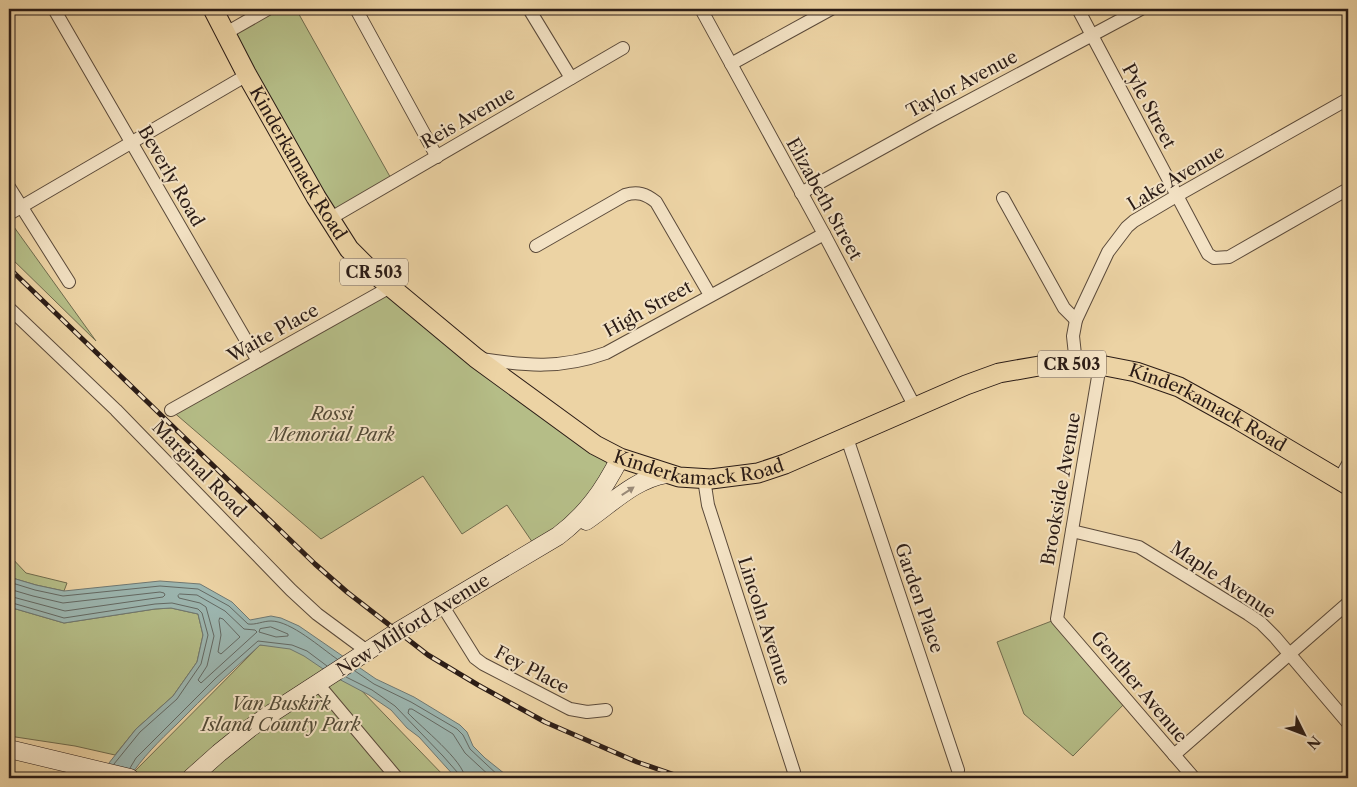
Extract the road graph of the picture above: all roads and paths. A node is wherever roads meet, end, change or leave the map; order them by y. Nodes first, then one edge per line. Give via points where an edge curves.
1 (54, 9) edge
2 (213, 9) edge
3 (268, 9) edge
4 (356, 9) edge
5 (529, 9) edge
6 (701, 9) edge
7 (831, 9) edge
8 (1078, 9) edge
9 (1141, 9) edge
10 (226, 33) junction
11 (1091, 35) junction
12 (623, 48) dead end
13 (731, 64) junction
14 (248, 75) junction
15 (571, 78) junction
16 (1348, 99) edge
17 (132, 142) junction
18 (437, 157) junction
19 (9, 187) edge
20 (1348, 189) edge
21 (801, 193) junction
22 (1178, 195) junction
23 (1003, 198) dead end
24 (21, 208) junction
25 (9, 214) edge
26 (331, 218) junction
27 (824, 234) junction
28 (536, 246) dead end
29 (69, 282) dead end
30 (392, 286) junction
31 (710, 295) junction
32 (9, 308) edge
33 (1076, 320) junction
34 (476, 358) junction
35 (258, 361) junction
36 (1076, 364) junction
37 (1100, 365) junction
38 (915, 407) junction
39 (171, 410) dead end
40 (847, 438) junction
41 (620, 458) junction
42 (1348, 464) edge
43 (666, 474) junction
44 (704, 478) junction
45 (1344, 482) edge
46 (1072, 531) junction
47 (558, 536) junction
48 (1348, 603) edge
49 (442, 605) junction
50 (1057, 619) joint
51 (367, 651) junction
52 (1289, 654) junction
53 (318, 684) junction
54 (606, 710) dead end
55 (1348, 723) edge
56 (9, 749) edge
57 (1174, 755) junction
58 (958, 770) dead end
59 (794, 772) dead end
60 (129, 778) edge
61 (191, 778) edge
62 (397, 778) edge
63 (1194, 778) edge

1 - 17 street, Beverly Road
2 - 10 main road, Kinderkamack Road / CR 503
3 - 10 street
4 - 18 street
5 - 15 street
6 - 13 street, Elizabeth Street
7 - 13 street
8 - 11 street, Pyle Street
9 - 11 street, Taylor Avenue
10 - 14 main road, Kinderkamack Road / CR 503
11 - 21 street, Taylor Avenue
11 - 22 street, Pyle Street
12 - 15 street, Reis Avenue
13 - 21 street, Elizabeth Street
14 - 17 street
14 - 26 main road, Kinderkamack Road / CR 503
15 - 18 street, Reis Avenue
16 - 22 street, Lake Avenue
17 - 24 street
17 - 35 street, Beverly Road
18 - 26 street, Reis Avenue
19 - 24 street
20 - 22 street, Pyle Street via 1229,256 1214,258 1208,254
21 - 27 street, Elizabeth Street
22 - 33 street, Lake Avenue via 1134,221 1121,234 1108,252
23 - 33 street via 1064,308
24 - 25 street
24 - 29 street
26 - 30 main road, Kinderkamack Road / CR 503 via 349,249
27 - 31 street, High Street
27 - 38 street, Elizabeth Street
28 - 31 street via 624,195 642,193 656,202
30 - 34 main road, Kinderkamack Road / CR 503
30 - 35 street, Waite Place
31 - 34 street, High Street via 606,353 587,360 569,364 525,365
32 - 51 street, Marginal Road via 129,422 291,590
33 - 36 street, Lake Avenue via 1073,336
34 - 41 main road, Kinderkamack Road / CR 503 via 595,445
35 - 39 street, Waite Place
36 - 37 main road, Kinderkamack Road / CR 503
36 - 38 main road, Kinderkamack Road / CR 503 via 999,373
37 - 45 main road, Kinderkamack Road / CR 503 via 1136,372 1179,387
37 - 46 street, Brookside Avenue
38 - 40 main road, Kinderkamack Road / CR 503
40 - 44 main road, Kinderkamack Road / CR 503 via 758,473
40 - 58 street, Garden Place
41 - 43 main road, Kinderkamack Road / CR 503
41 - 47 main road, New Milford Avenue via 599,496
42 - 45 street
43 - 44 main road, Kinderkamack Road / CR 503
47 -> 43 main road via 570,532 639,484
44 - 59 street, Lincoln Avenue via 708,505
46 - 50 street, Brookside Avenue
46 - 52 street, Maple Avenue via 1122,542 1151,553 1261,623
47 - 49 main road, New Milford Avenue
48 - 52 street
49 - 51 main road, New Milford Avenue
49 - 54 street, Fey Place via 475,658 483,664 570,709 587,712
50 - 57 street, Genther Avenue
51 - 53 main road, New Milford Avenue
52 - 55 street, Maple Avenue
52 - 57 street
53 - 61 main road, New Milford Avenue via 250,728
53 - 62 street
56 - 60 main road
57 - 63 street, Genther Avenue

